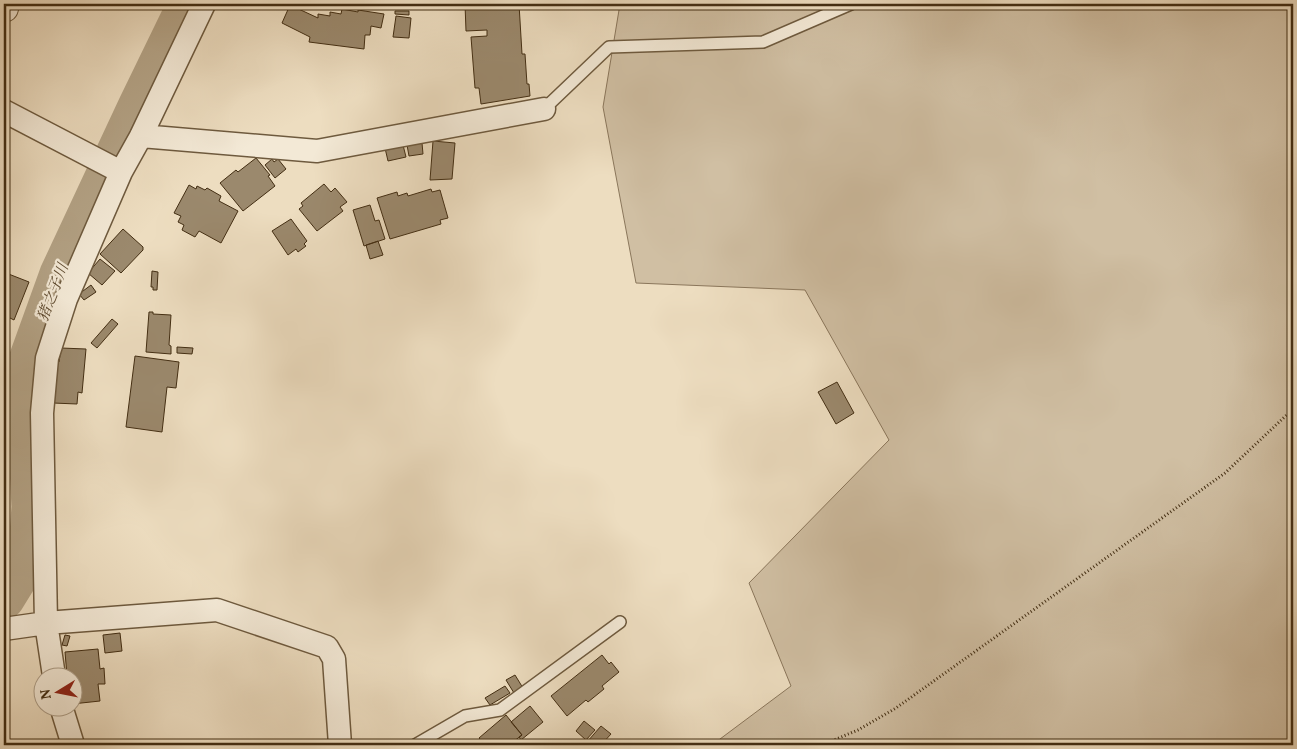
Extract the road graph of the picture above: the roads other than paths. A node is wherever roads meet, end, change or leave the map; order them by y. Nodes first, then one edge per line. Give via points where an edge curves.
1 (6, 4) edge
2 (204, 4) edge
3 (851, 4) edge
4 (4, 8) edge
5 (544, 109) joint
6 (4, 111) edge
7 (141, 136) junction
8 (118, 171) junction
9 (620, 622) dead end
10 (46, 623) junction
11 (4, 630) edge
12 (52, 666) edge
13 (64, 716) edge
14 (74, 745) edge
15 (340, 745) edge
16 (415, 745) edge

1 - 4 street
2 - 7 street
3 - 5 lane via 763,42 609,47
5 - 7 street via 317,151
6 - 8 street
7 - 8 street
8 - 10 street via 66,300 47,358 42,413
9 - 16 lane via 500,710 465,716
10 - 11 street
10 - 12 street
10 - 15 street via 217,610 326,647 334,659
13 - 14 street

